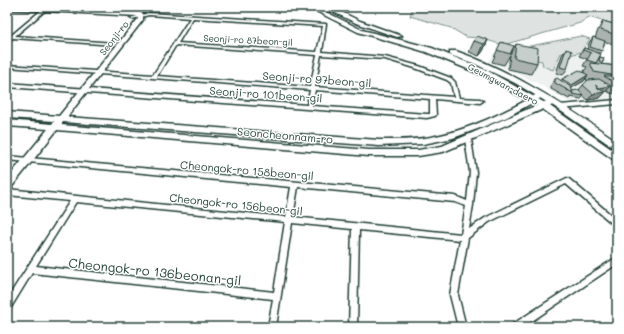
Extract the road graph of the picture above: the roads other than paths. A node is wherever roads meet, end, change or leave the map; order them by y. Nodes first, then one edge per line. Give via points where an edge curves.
1 (311, 7) edge
2 (326, 7) edge
3 (7, 8) edge
4 (43, 10) junction
5 (140, 16) junction
6 (192, 17) junction
7 (132, 18) junction
8 (12, 37) junction
9 (7, 41) edge
10 (115, 44) junction
11 (174, 44) junction
12 (320, 53) junction
13 (7, 66) edge
14 (95, 73) junction
15 (154, 77) junction
16 (7, 85) edge
17 (313, 89) junction
18 (82, 90) junction
19 (538, 97) junction
20 (432, 98) junction
21 (457, 99) junction
22 (480, 101) dead end
23 (617, 102) edge
24 (552, 105) junction
25 (309, 107) junction
26 (7, 115) edge
27 (7, 123) edge
28 (56, 123) junction
29 (468, 139) junction
30 (594, 142) junction
31 (617, 146) edge
32 (617, 151) edge
33 (7, 158) edge
34 (617, 158) edge
35 (25, 160) junction
36 (7, 178) edge
37 (295, 184) junction
38 (7, 186) edge
39 (7, 192) edge
40 (75, 198) junction
41 (470, 205) junction
42 (289, 219) junction
43 (617, 224) edge
44 (356, 226) junction
45 (464, 237) junction
46 (617, 260) edge
47 (31, 268) junction
48 (277, 296) junction
49 (7, 306) edge
50 (272, 327) edge
51 (353, 327) edge
52 (462, 327) edge
53 (516, 327) edge

1 - 19 main road, Geumgwan-daero via 360,31 429,50
2 - 19 main road, Geumgwan-daero via 358,22 481,62
3 - 4 main road, Seonji-ro
4 - 5 main road, Seonji-ro
4 - 7 main road, Seonji-ro
4 - 8 street
5 - 6 street, Seonji-ro 87beon-gil via 149,14
5 - 7 street, Seonji-ro 87beon-gil
5 - 14 main road, Seonji-ro via 141,19
6 - 11 street
6 - 12 street, Seonji-ro 87beon-gil via 325,25
7 - 10 main road, Seonji-ro via 134,19
8 - 9 street
8 - 10 street
10 - 14 main road, Seonji-ro
11 - 12 street, Seonji-ro 87beon-gil
11 - 15 street
12 - 17 street, Seonji-ro 87beon-gil
12 - 21 street, Seonji-ro 87beon-gil via 385,58 417,67 453,82
13 - 14 street, Seonji-ro 97beon-gil
14 - 15 street, Seonji-ro 97beon-gil
14 - 18 main road, Seonji-ro
15 - 17 street, Seonji-ro 97beon-gil
16 - 18 street, Seonji-ro 101beon-gil
17 - 20 street, Seonji-ro 97beon-gil
17 - 25 street, Seonji-ro 87beon-gil
18 - 25 street, Seonji-ro 101beon-gil
18 - 28 main road, Seonji-ro
19 - 24 main road, Geumgwan-daero
19 - 28 main road, Seoncheonnam-ro via 479,125 437,139 412,142 379,143
20 - 21 street, Seonji-ro 97beon-gil
20 - 25 street, Seonji-ro 101beon-gil via 433,115 427,116
21 - 22 street, Seonji-ro 97beon-gil
23 - 24 street
24 - 29 main road, Seoncheonnam-ro
24 - 30 main road, Geumgwan-daero
24 - 31 main road, Geumgwan-daero
26 - 28 main road, Seoncheonnam-ro
27 - 28 main road, Seoncheonnam-ro
28 - 29 main road, Seoncheonnam-ro via 369,153 418,153 443,149
28 - 35 main road, Seonji-ro
29 - 41 street via 473,172
30 - 32 main road via 598,138
30 - 34 main road, Geumgwan-daero
33 - 35 street, Cheongok-ro 158beon-gil
35 - 36 main road
35 - 37 street, Cheongok-ro 158beon-gil
35 - 38 main road
37 - 41 street, Cheongok-ro 158beon-gil via 455,199
37 - 42 street
39 - 40 street, Cheongok-ro 156beon-gil
40 - 42 street, Cheongok-ro 156beon-gil
40 - 47 street
41 - 45 street
42 - 44 street, Cheongok-ro 156beon-gil
42 - 48 street
43 - 45 street via 567,181 487,220
44 - 45 street, Cheongok-ro 156beon-gil
44 - 51 street
45 - 52 street via 454,295
46 - 53 street
47 - 48 street, Cheongok-ro 136beonan-gil
47 - 49 street
48 - 50 street

